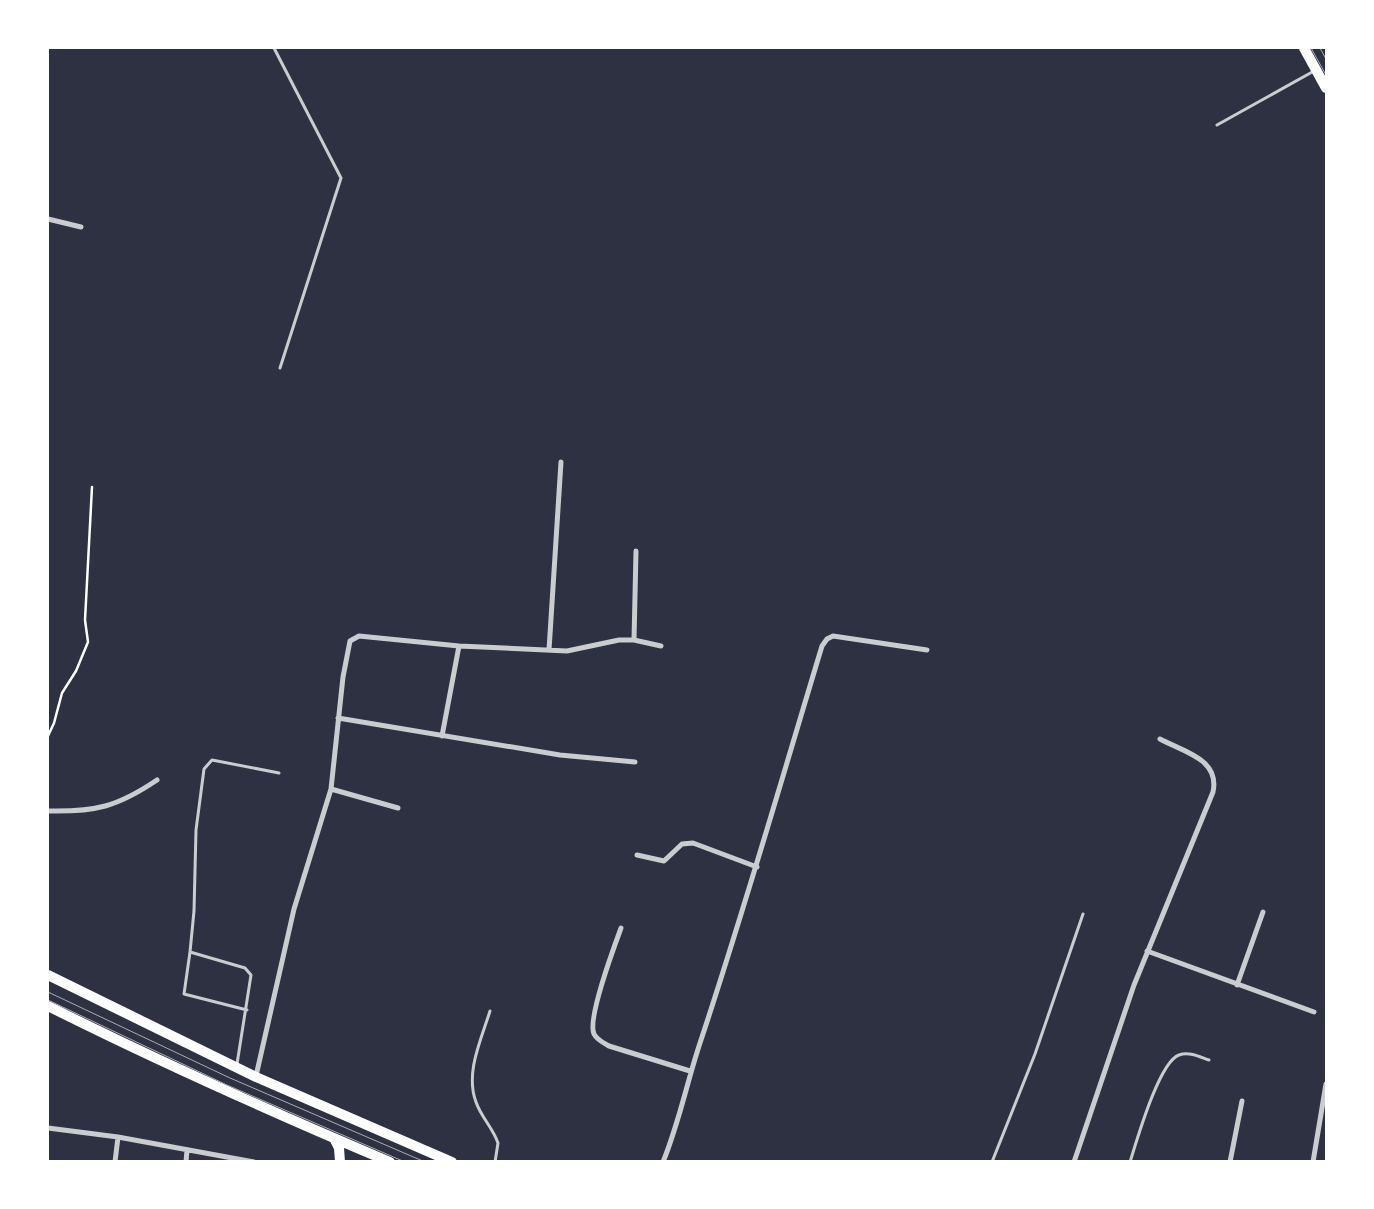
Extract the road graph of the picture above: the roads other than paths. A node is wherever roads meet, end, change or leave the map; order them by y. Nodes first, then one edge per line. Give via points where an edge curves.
1 (274, 48) edge
2 (1304, 48) edge
3 (1316, 70) junction
4 (1326, 88) edge
5 (1218, 125) dead end
6 (48, 219) edge
7 (81, 227) dead end
8 (280, 368) dead end
9 (561, 462) dead end
10 (636, 551) dead end
11 (634, 640) junction
12 (459, 646) junction
13 (661, 646) dead end
14 (549, 650) junction
15 (927, 650) dead end
16 (338, 718) junction
17 (442, 736) junction
18 (1160, 739) dead end
19 (635, 762) dead end
20 (280, 773) dead end
21 (157, 780) dead end
22 (331, 789) junction
23 (398, 808) dead end
24 (48, 811) edge
25 (637, 856) dead end
26 (757, 867) junction
27 (1263, 912) dead end
28 (1083, 914) dead end
29 (621, 928) dead end
30 (1147, 951) junction
31 (190, 952) junction
32 (48, 975) edge
33 (1238, 985) junction
34 (48, 1006) edge
35 (247, 1010) junction
36 (490, 1011) dead end
37 (1314, 1012) dead end
38 (1209, 1060) dead end
39 (236, 1067) junction
40 (690, 1071) junction
41 (256, 1077) junction
42 (1326, 1084) edge
43 (1242, 1102) dead end
44 (48, 1128) edge
45 (118, 1138) junction
46 (334, 1138) junction
47 (187, 1150) junction
48 (114, 1162) edge
49 (186, 1162) edge
50 (254, 1162) edge
51 (340, 1162) edge
52 (390, 1162) edge
53 (452, 1162) edge
54 (495, 1162) edge
55 (663, 1162) edge
56 (992, 1162) edge
57 (1074, 1162) edge
58 (1130, 1162) edge
59 (1230, 1162) edge
60 (1314, 1162) edge

1 - 8 lane via 342,178
2 - 3 highway
3 - 4 highway
3 - 5 lane
6 - 7 street
9 - 14 street
10 - 11 street
11 - 13 street
11 - 14 street via 610,641 583,649
12 - 14 street
12 - 16 street via 355,637 350,642
12 - 17 street
15 - 26 street via 833,636 827,639
16 - 17 street
16 - 22 street
17 - 19 street via 560,755
18 - 30 street via 1206,762 1215,781
20 - 31 lane via 212,760 205,766 196,830
21 - 24 street via 114,805 99,809
22 - 23 street
22 - 41 street via 298,893
25 - 26 street via 664,861 682,844 693,843
26 - 40 street
27 - 33 street
28 - 56 lane via 1035,1054
29 - 40 street via 596,1007 594,1034 609,1046
30 - 33 street
30 - 57 street
31 - 35 lane via 220,959 248,971 251,977
31 - 35 lane via 184,994
32 - 39 highway
33 - 37 street
34 - 46 highway via 142,1053
35 - 39 lane
36 - 54 lane via 472,1081 476,1102 498,1143
38 - 58 lane via 1187,1053 1169,1062 1147,1110
39 - 41 highway
40 - 55 street via 672,1141
41 - 53 highway
42 - 60 street
43 - 59 street
44 - 45 street
45 - 47 street
45 - 48 street
46 - 51 highway
46 - 52 highway
47 - 49 street
47 - 50 street

